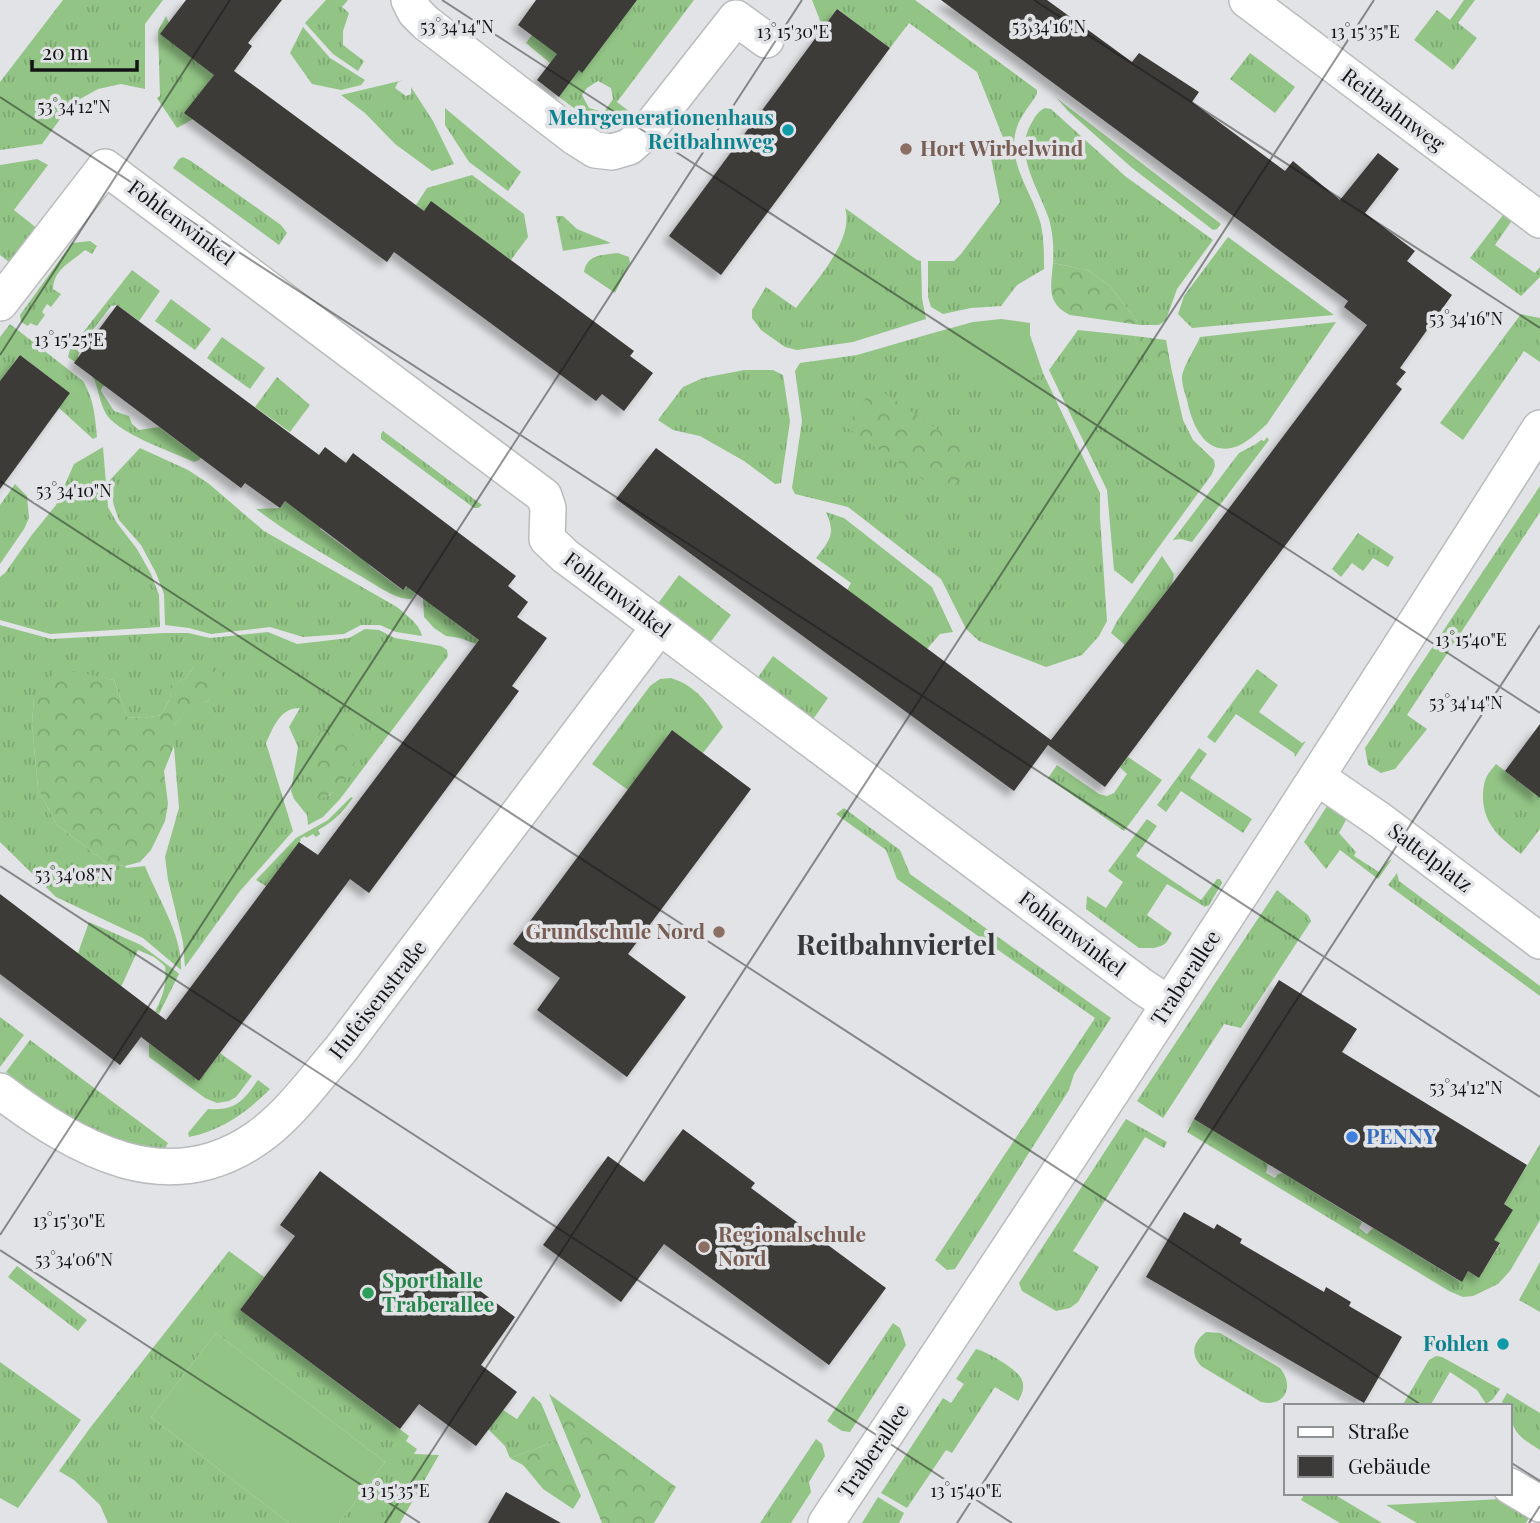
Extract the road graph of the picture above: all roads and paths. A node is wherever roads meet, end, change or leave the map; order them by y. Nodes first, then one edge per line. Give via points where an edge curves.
1 (409, 0) edge
2 (1247, 0) edge
3 (766, 40) dead end
4 (1540, 220) edge
5 (0, 303) edge
6 (1540, 428) edge
7 (659, 627) junction
8 (1317, 777) junction
9 (1540, 941) edge
10 (1169, 1004) junction
11 (0, 1091) edge
12 (1512, 1487) edge
13 (1540, 1504) edge
14 (826, 1523) edge

1 - 3 street via 426,23 576,138 612,152 629,147 648,130 736,18
2 - 4 street, Reitbahnweg
5 - 7 street, Fohlenwinkel via 105,167 544,496 547,539
6 - 8 street, Traberallee
7 - 10 street, Fohlenwinkel
7 - 11 street, Hufeisenstraße via 341,1049 259,1137 213,1161 153,1167 71,1139
8 - 9 street, Sattelplatz
8 - 10 street, Traberallee
10 - 14 street, Traberallee
12 - 13 street

